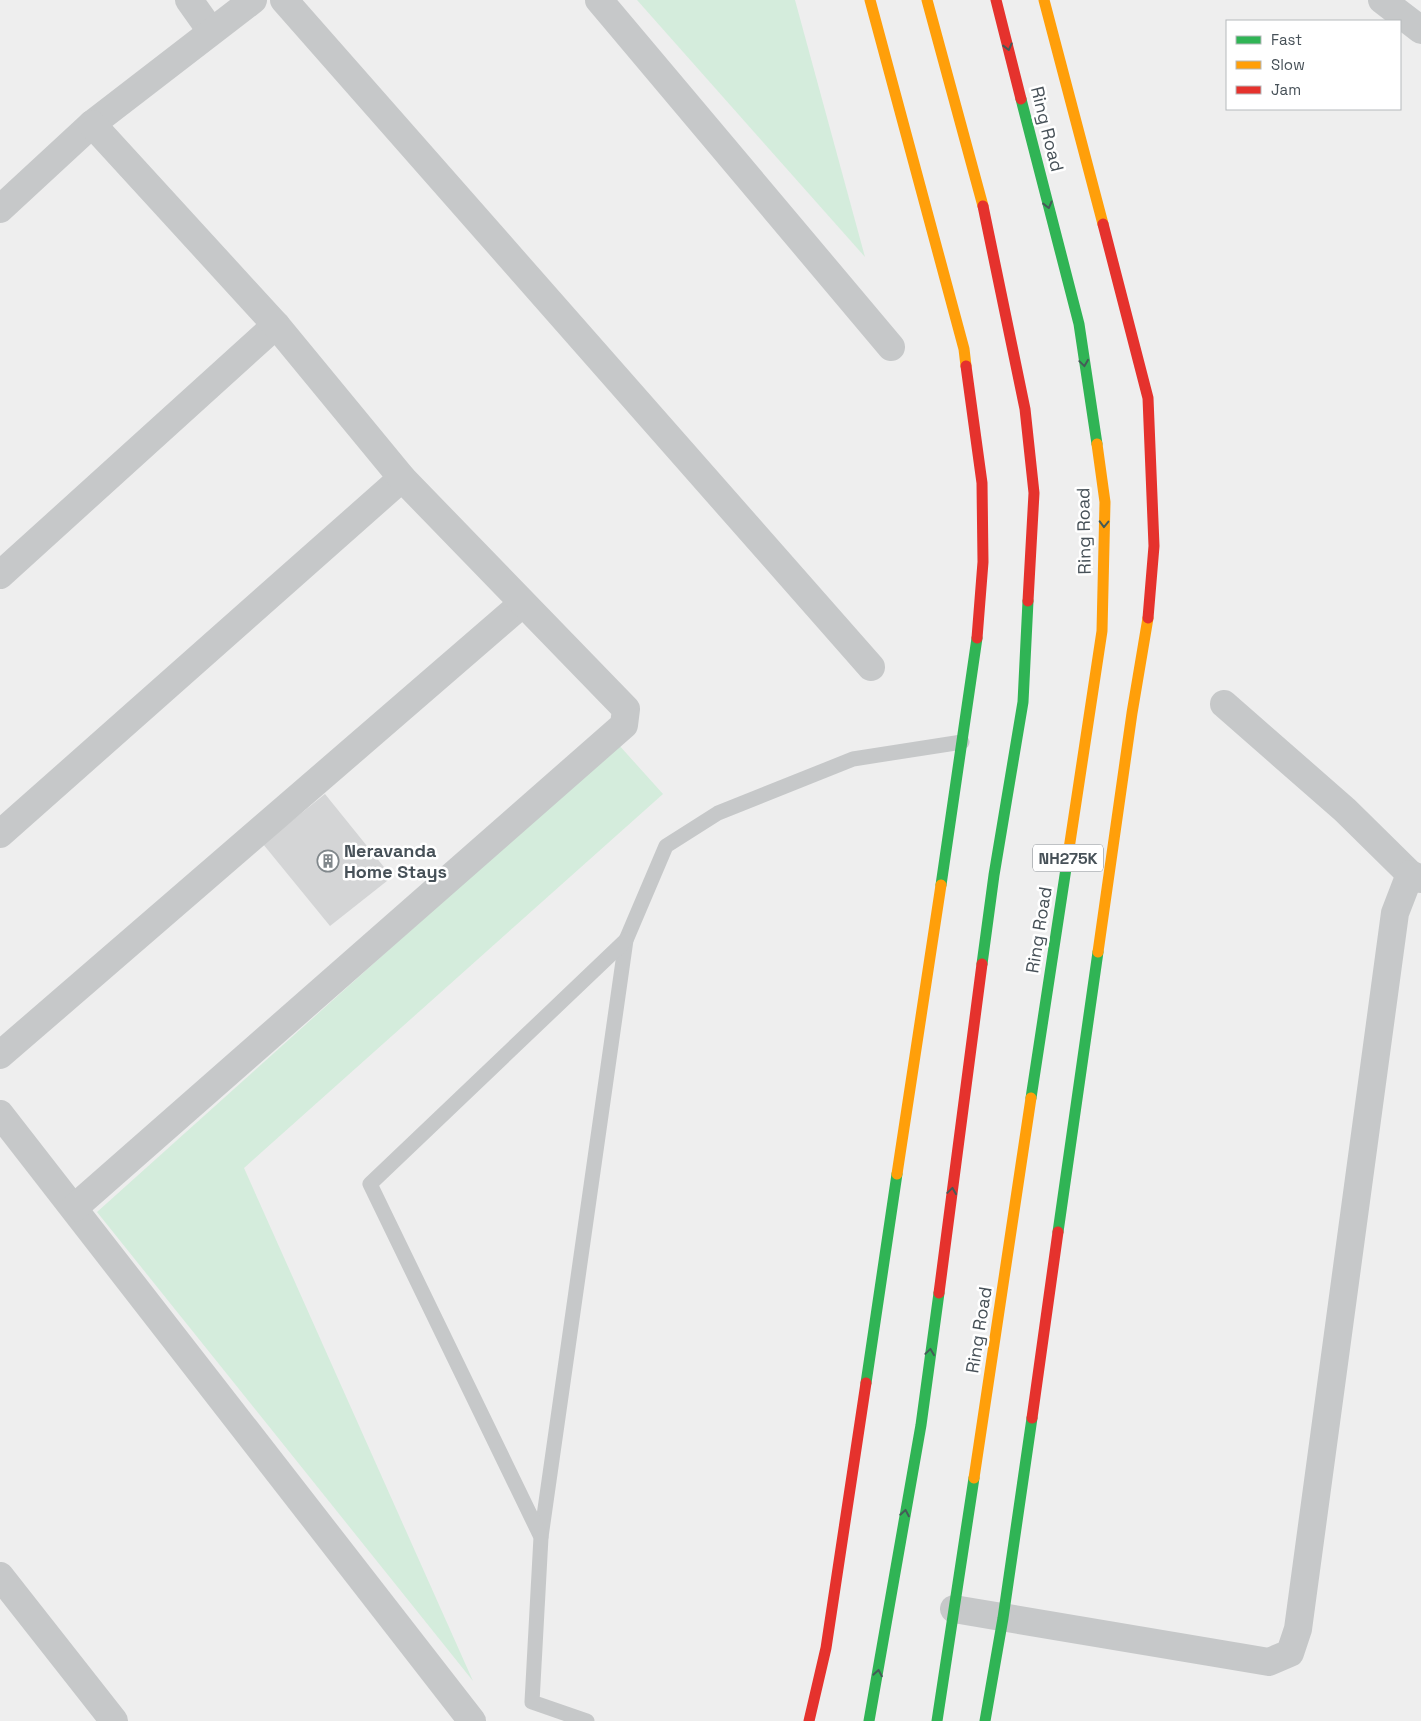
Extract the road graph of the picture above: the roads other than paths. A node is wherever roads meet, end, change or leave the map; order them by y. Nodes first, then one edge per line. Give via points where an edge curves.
1 (189, 0) edge
2 (253, 0) edge
3 (284, 0) edge
4 (599, 0) edge
5 (870, 0) edge
6 (928, 0) edge
7 (996, 0) edge
8 (1044, 0) edge
9 (1398, 4) edge
10 (1421, 30) edge
11 (211, 31) junction
12 (92, 124) junction
13 (0, 209) edge
14 (276, 325) junction
15 (891, 347) dead end
16 (402, 478) junction
17 (0, 574) edge
18 (522, 604) junction
19 (871, 667) dead end
20 (1224, 704) dead end
21 (962, 742) junction
22 (0, 834) edge
23 (1416, 876) edge
24 (626, 940) junction
25 (0, 1055) edge
26 (0, 1114) edge
27 (74, 1208) junction
28 (541, 1538) junction
29 (0, 1576) edge
30 (954, 1609) junction
31 (1004, 1618) junction
32 (114, 1721) edge
33 (472, 1721) edge
34 (587, 1721) edge
35 (809, 1721) edge
36 (870, 1721) edge
37 (936, 1721) edge
38 (984, 1721) edge

1 - 11 street
2 - 11 street
3 - 19 street
4 - 15 street
5 - 21 main road via 964,348 982,483 983,562
36 -> 6 main road via 921,1425 994,875 1024,702 1034,493 1025,409 982,202
7 -> 30 main road, Ring Road / NH275K via 1079,324 1104,502 1102,631
8 - 31 main road via 1148,398 1154,546 1148,622 1132,713
9 - 10 street
11 - 12 street
12 - 13 street
12 - 14 street
14 - 16 street
14 - 17 street
16 - 18 street
16 - 22 street
18 - 25 street
18 - 27 street via 626,710 624,725
20 - 23 street
21 - 24 lane via 853,760 718,813 666,846
21 - 35 main road via 826,1648
23 - 31 street via 1395,913 1300,1619 1290,1653 1269,1662
24 - 28 lane
24 - 28 lane via 370,1184
26 - 27 street
27 - 33 street
28 - 34 lane via 532,1702
29 - 32 street
30 - 31 street
30 - 37 main road, Ring Road / NH275K
31 - 38 main road

